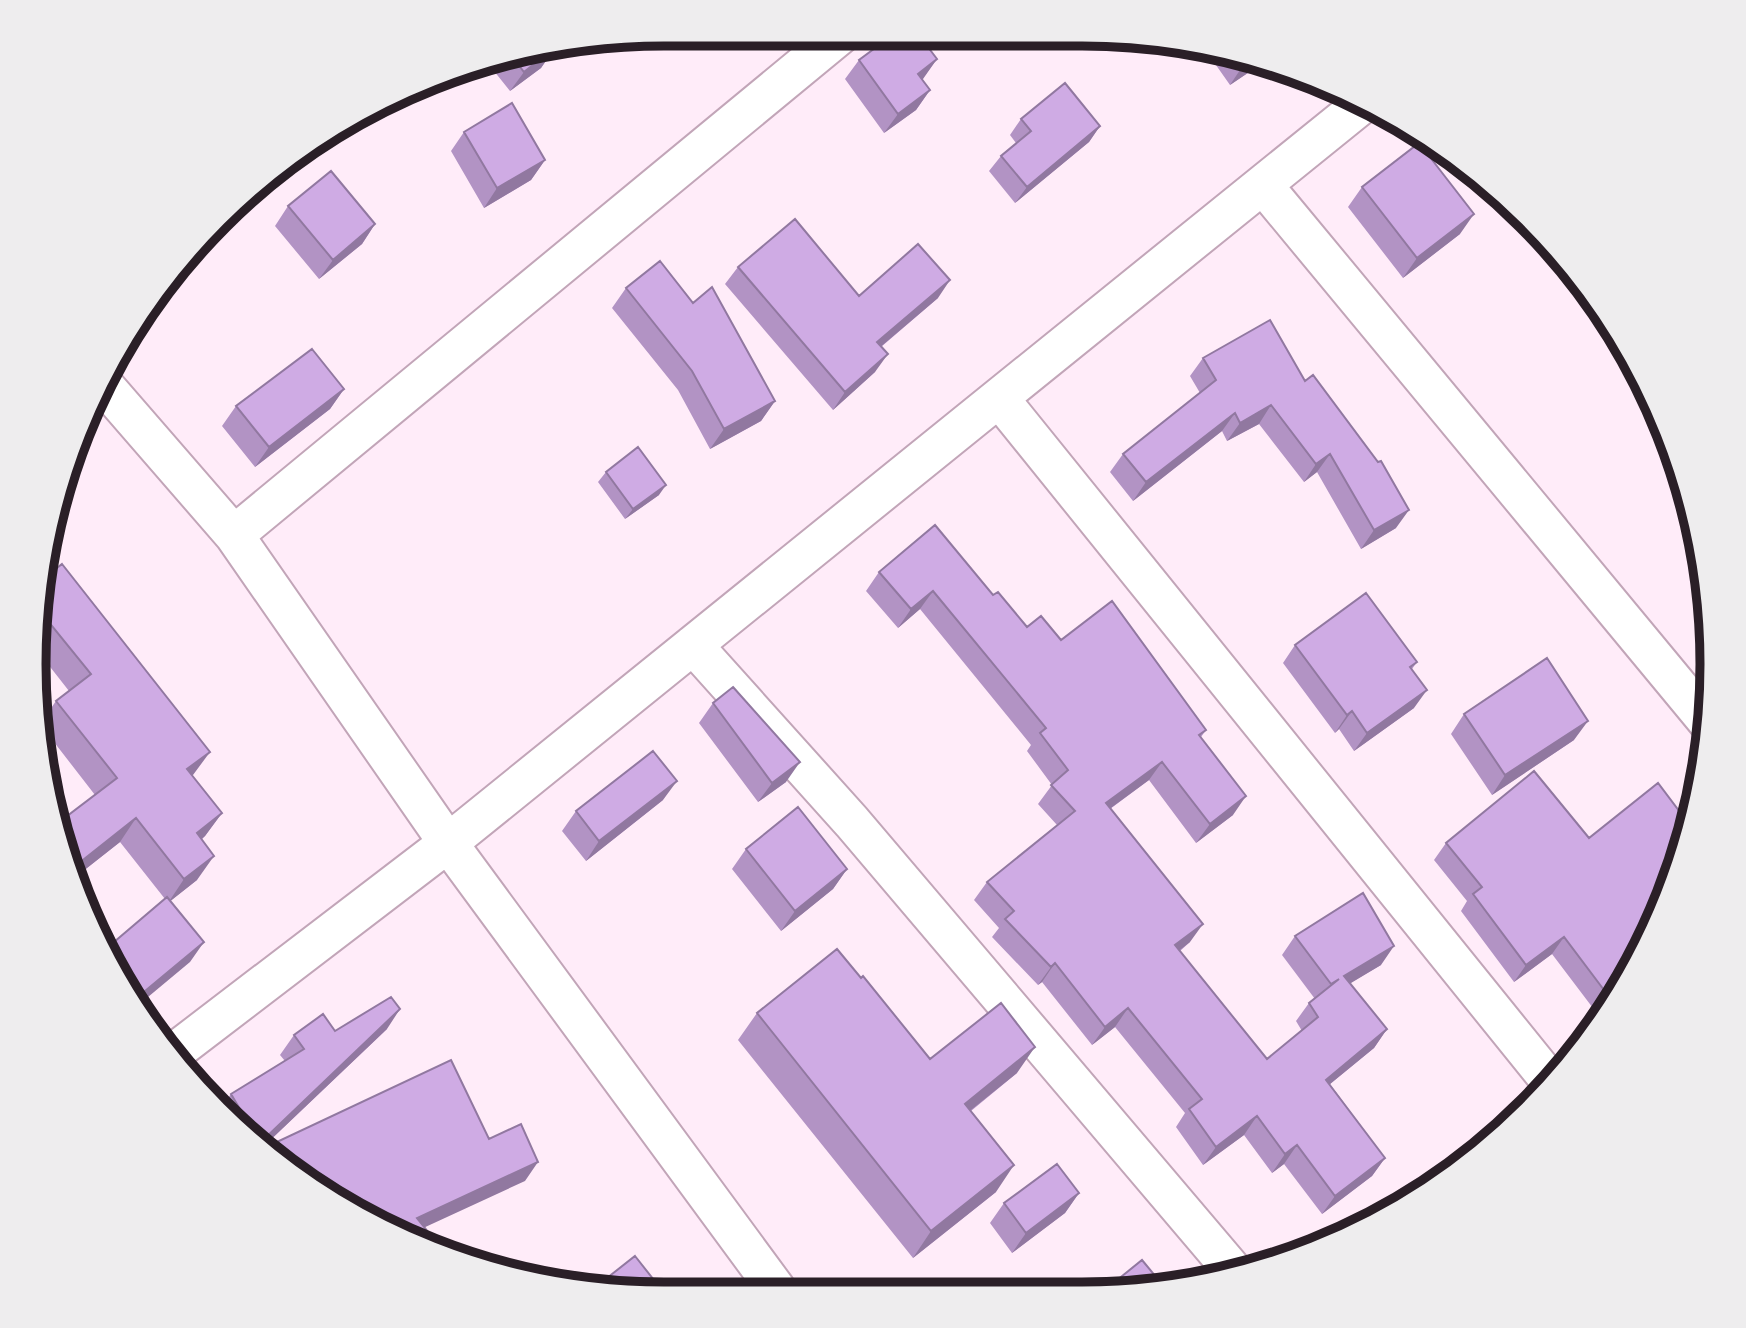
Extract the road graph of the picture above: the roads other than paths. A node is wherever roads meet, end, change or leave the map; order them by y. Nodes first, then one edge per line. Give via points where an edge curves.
1 (826, 46) edge
2 (1357, 109) edge
3 (1263, 185) junction
4 (109, 391) edge
5 (999, 398) junction
6 (234, 535) junction
7 (693, 645) junction
8 (1698, 711) edge
9 (448, 843) junction
10 (179, 1048) edge
11 (1545, 1074) edge
12 (1228, 1265) edge
13 (771, 1282) edge

1 - 6 street
2 - 3 street
3 - 5 street
3 - 8 street
4 - 6 street
5 - 7 street
5 - 11 street
6 - 9 street
7 - 9 street
7 - 12 street via 852,822
9 - 10 street
9 - 13 street

